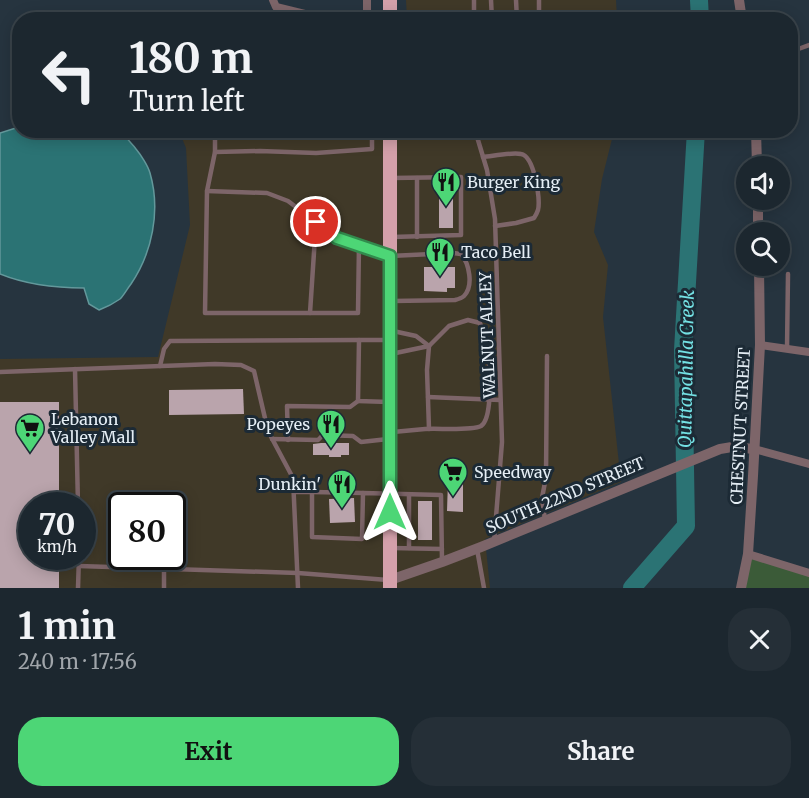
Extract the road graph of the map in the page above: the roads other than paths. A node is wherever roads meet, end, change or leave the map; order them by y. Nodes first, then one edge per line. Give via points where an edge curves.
1 (273, 0) edge
2 (296, 12) edge
3 (215, 138) edge
4 (372, 138) edge
5 (390, 138) edge
6 (478, 138) edge
7 (756, 138) edge
8 (215, 152) junction
9 (757, 156) edge
10 (483, 157) junction
11 (390, 178) junction
12 (417, 178) junction
13 (207, 191) junction
14 (316, 222) junction
15 (495, 226) junction
16 (390, 237) junction
17 (417, 237) junction
18 (359, 244) junction
19 (390, 256) junction
20 (759, 276) edge
21 (789, 276) edge
22 (389, 301) junction
23 (310, 313) junction
24 (389, 335) junction
25 (359, 340) junction
26 (760, 345) junction
27 (429, 346) junction
28 (787, 349) junction
29 (809, 352) edge
30 (390, 355) junction
31 (547, 356) dead end
32 (160, 366) junction
33 (75, 369) junction
34 (0, 372) edge
35 (428, 397) junction
36 (489, 400) junction
37 (500, 400) junction
38 (358, 401) junction
39 (390, 402) junction
40 (429, 429) junction
41 (390, 436) junction
42 (272, 439) junction
43 (288, 440) junction
44 (754, 449) junction
45 (809, 464) edge
46 (78, 492) edge
47 (294, 492) junction
48 (312, 492) junction
49 (363, 493) junction
50 (390, 494) junction
51 (409, 495) junction
52 (545, 520) junction
53 (494, 542) junction
54 (390, 548) junction
55 (409, 548) junction
56 (442, 549) junction
57 (477, 549) junction
58 (748, 554) junction
59 (442, 562) junction
60 (79, 570) edge
61 (164, 570) edge
62 (186, 570) edge
63 (298, 573) junction
64 (809, 573) edge
65 (390, 584) edge
66 (78, 588) edge
67 (164, 588) edge
68 (298, 588) edge
69 (484, 588) edge
70 (741, 588) edge

1 - 2 street via 276,7
3 - 8 lane
4 - 8 lane via 372,149
5 - 11 highway
6 - 10 lane, WALNUT ALLEY
7 - 9 street
8 - 13 lane
10 - 15 lane, WALNUT ALLEY
10 - 15 lane via 528,157 537,188 539,203 534,218
11 - 12 lane
11 - 16 highway
12 - 17 lane
12 - 17 lane via 461,177 461,235
13 - 14 lane via 267,193 288,201
13 - 23 lane via 205,313
14 - 18 lane via 337,238
14 - 23 lane
15 - 37 lane, WALNUT ALLEY
16 - 17 lane
16 - 19 highway
18 - 19 lane
18 - 23 lane via 358,314
19 - 22 highway
19 - 22 lane via 461,254 468,267 469,289 465,296 455,300
20 - 26 street, CHESTNUT STREET
21 - 28 lane
22 - 24 highway
24 - 25 lane
24 - 27 lane via 416,336
24 - 30 highway
25 - 32 lane via 170,341
25 - 38 lane
26 - 28 street
26 - 44 street, CHESTNUT STREET
27 - 30 lane
27 - 35 lane
27 - 36 lane via 449,326 468,320 480,323 489,364
28 - 29 street
30 - 39 highway
31 - 52 lane via 546,477 542,498
32 - 33 lane
32 - 42 lane via 240,364 254,371
33 - 34 lane
33 - 46 lane
35 - 36 lane
35 - 40 lane
36 - 37 lane
36 - 40 lane via 486,421 478,427
37 - 53 lane, WALNUT ALLEY via 502,442
38 - 39 lane
38 - 43 lane via 350,406 287,406
39 - 41 highway
40 - 41 lane
41 - 43 lane via 361,442 353,436 322,435 318,440
41 - 50 highway
42 - 43 lane
42 - 47 lane via 293,478
44 - 45 street
44 - 52 street, SOUTH 22ND STREET via 720,448
44 - 58 street, CHESTNUT STREET
47 - 48 lane
47 - 63 lane
48 - 49 lane
48 - 49 lane via 312,537 362,538
49 - 50 lane
50 - 51 lane
50 - 54 highway
51 - 55 lane
51 - 56 lane via 441,495
52 - 53 street, SOUTH 22ND STREET
53 - 57 street, SOUTH 22ND STREET
54 - 55 lane
54 - 65 highway
55 - 56 lane
56 - 59 lane
57 - 59 street, SOUTH 22ND STREET
57 - 69 lane
58 - 64 street
58 - 70 street, CHESTNUT STREET
59 - 65 street, SOUTH 22ND STREET
60 - 66 lane
61 - 67 lane
62 - 63 lane
63 - 65 lane
63 - 68 lane

